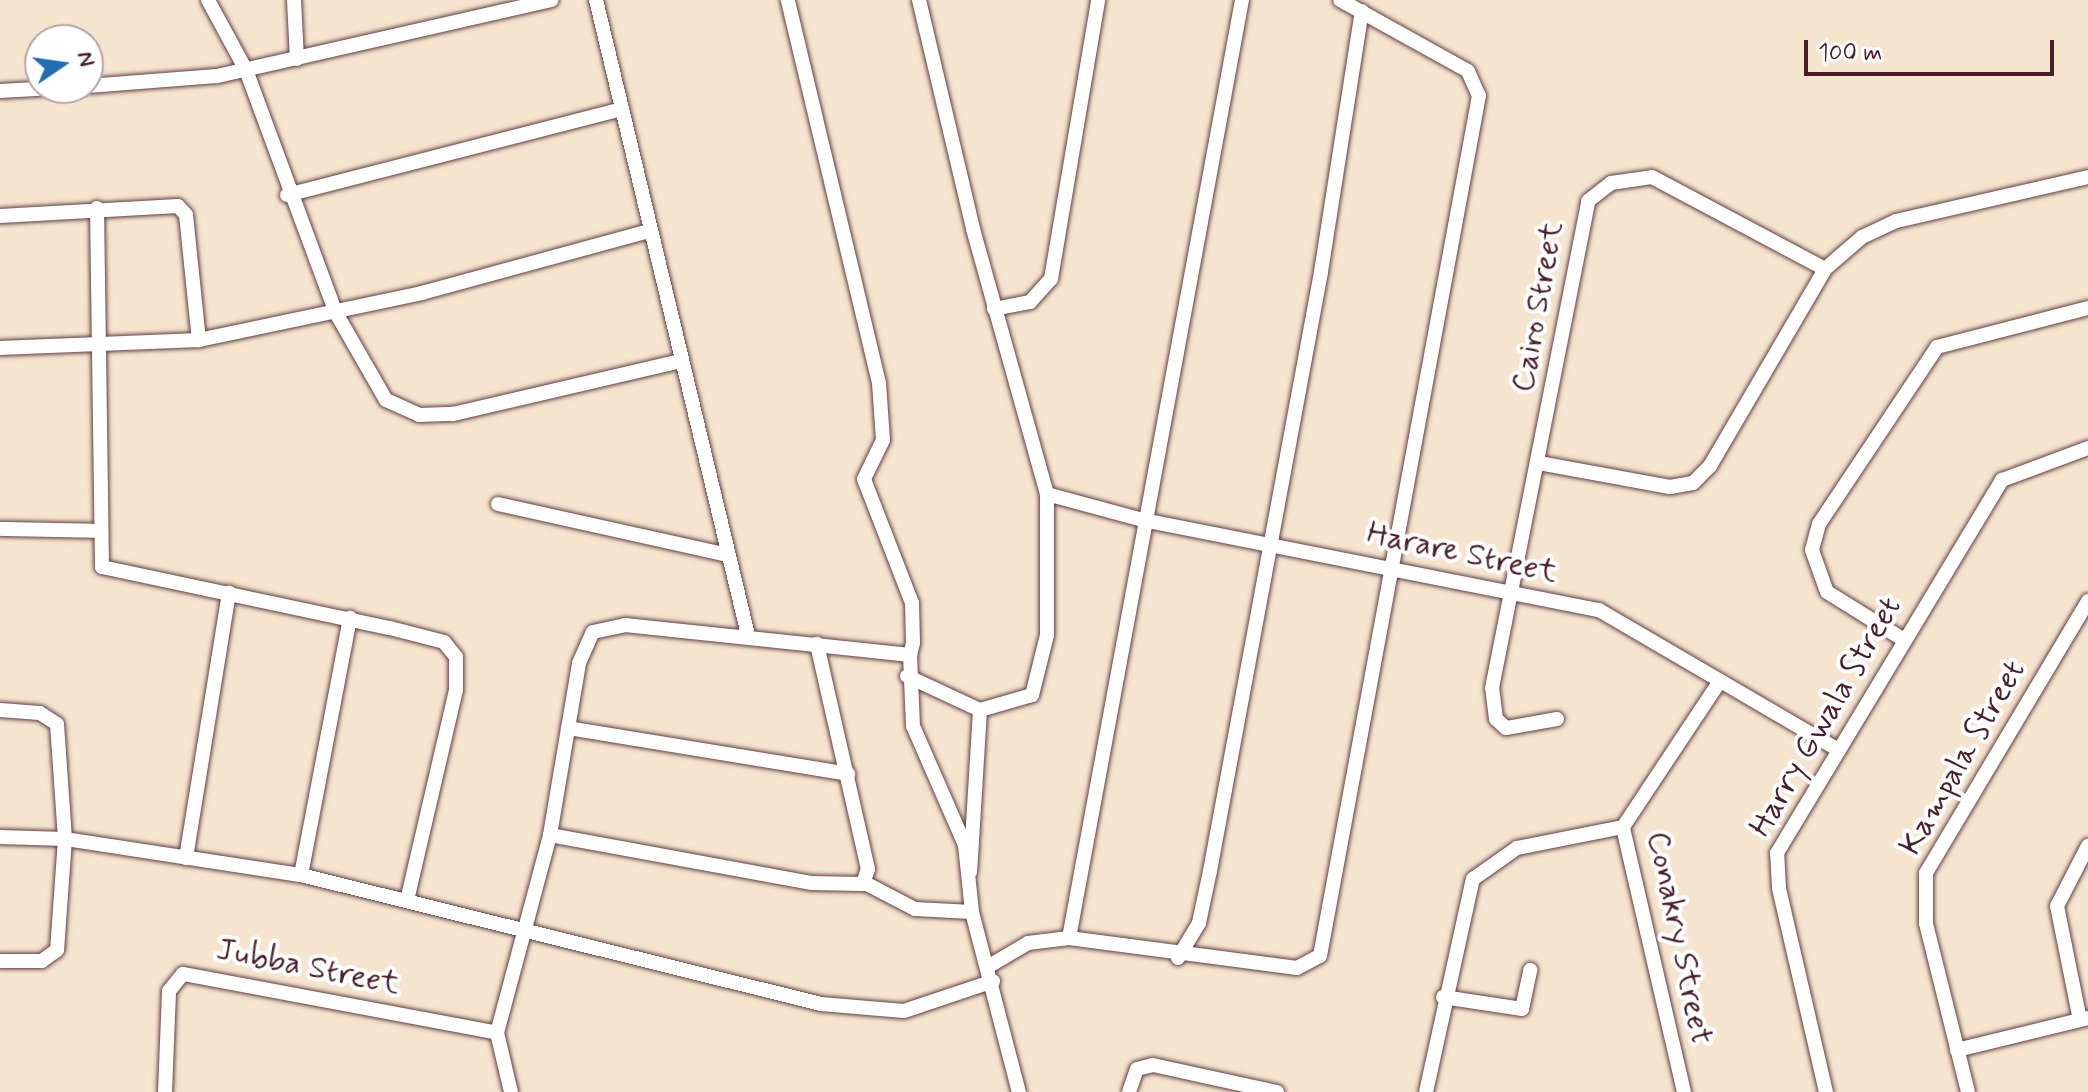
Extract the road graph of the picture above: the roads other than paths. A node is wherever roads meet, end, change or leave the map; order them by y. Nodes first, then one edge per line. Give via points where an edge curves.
1 (208, 0) edge
2 (294, 0) edge
3 (551, 0) edge
4 (596, 0) edge
5 (788, 0) edge
6 (919, 0) edge
7 (1098, 0) edge
8 (1242, 0) edge
9 (1340, 0) edge
10 (1362, 11) junction
11 (297, 59) junction
12 (246, 70) junction
13 (104, 84) edge
14 (24, 90) edge
15 (0, 91) edge
16 (621, 109) junction
17 (2088, 177) edge
18 (287, 195) junction
19 (97, 208) junction
20 (0, 216) edge
21 (649, 231) junction
22 (1825, 269) junction
23 (2088, 308) edge
24 (994, 309) junction
25 (336, 313) junction
26 (199, 340) junction
27 (100, 345) junction
28 (0, 348) edge
29 (681, 361) junction
30 (2088, 448) edge
31 (1539, 463) junction
32 (1047, 494) junction
33 (498, 504) dead end
34 (1143, 520) junction
35 (0, 529) edge
36 (100, 531) junction
37 (1271, 543) junction
38 (728, 555) junction
39 (1392, 565) junction
40 (229, 592) junction
41 (1515, 594) junction
42 (2088, 601) edge
43 (350, 618) junction
44 (748, 635) junction
45 (1901, 638) junction
46 (817, 644) junction
47 (910, 655) junction
48 (907, 676) junction
49 (1720, 681) junction
50 (0, 710) edge
51 (980, 710) junction
52 (1557, 719) dead end
53 (568, 728) junction
54 (1835, 748) junction
55 (848, 774) junction
56 (1623, 827) junction
57 (550, 835) junction
58 (0, 837) edge
59 (65, 839) junction
60 (2088, 846) edge
61 (186, 858) junction
62 (970, 872) junction
63 (301, 875) junction
64 (865, 883) junction
65 (408, 897) junction
66 (972, 912) junction
67 (529, 926) junction
68 (1069, 938) junction
69 (1178, 958) junction
70 (0, 961) edge
71 (1530, 970) dead end
72 (991, 974) junction
73 (1443, 997) junction
74 (2084, 1019) edge
75 (497, 1033) junction
76 (1957, 1050) junction
77 (165, 1092) edge
78 (511, 1092) edge
79 (1019, 1092) edge
80 (1129, 1092) edge
81 (1277, 1092) edge
82 (1426, 1092) edge
83 (1684, 1092) edge
84 (1826, 1092) edge
85 (1968, 1092) edge

1 - 12 street
2 - 11 street
3 - 11 street
4 - 16 street
5 - 47 street via 879,383 883,440 864,479 912,603
6 - 24 street
7 - 24 street via 1051,279 1030,302
8 - 34 street
9 - 10 street
10 - 37 street
10 - 39 street via 1468,71 1479,96
11 - 12 street
12 - 13 street
12 - 18 street
14 - 15 street
16 - 18 street
16 - 21 street
17 - 22 street via 1896,221 1862,237
18 - 25 street
19 - 20 street
19 - 26 street via 182,210
19 - 27 street
21 - 25 street
21 - 29 street
22 - 31 street via 1702,477 1670,487
22 - 31 street, Cairo Street via 1652,177 1627,177 1599,191 1582,212
23 - 45 street via 1937,347 1819,524 1812,550 1827,592
24 - 32 street
25 - 26 street
25 - 29 street via 380,393 419,415 477,409
26 - 27 street
27 - 28 street
27 - 36 street
29 - 38 street
30 - 45 street, Harry Gwala Street via 2002,480
31 - 41 street, Cairo Street
32 - 34 street, Harare Street
32 - 51 street via 1047,635 1040,672 1032,695
33 - 38 street
34 - 37 street, Harare Street
34 - 68 street
35 - 36 street
36 - 40 street via 105,569
37 - 39 street, Harare Street
37 - 69 street via 1204,902
38 - 44 street
39 - 41 street, Harare Street
39 - 69 street via 1320,956 1303,968
40 - 43 street
40 - 61 street
41 - 49 street, Harare Street via 1627,622
41 - 52 street, Cairo Street via 1492,688 1496,719 1517,729
42 - 76 street, Kampala Street via 1926,873 1926,923
43 - 63 street
43 - 65 street via 444,642 458,663
44 - 46 street
44 - 53 street via 597,629 583,648
45 - 54 street, Harry Gwala Street
46 - 47 street
46 - 55 street
47 - 48 street
48 - 51 street
48 - 62 street via 913,726
49 - 54 street, Harare Street
49 - 56 street, Conakry Street
50 - 59 street via 40,713 57,724
51 - 62 street
53 - 55 street
53 - 57 street
54 - 84 street, Harry Gwala Street via 1785,836 1775,867
55 - 64 street
56 - 73 street via 1517,848 1480,871 1468,889
56 - 83 street, Conakry Street
57 - 64 street via 824,885
57 - 67 street
58 - 59 street
59 - 61 street
59 - 70 street via 57,950 42,961
60 - 74 street via 2057,906
61 - 63 street
62 - 66 street
63 - 65 street
64 - 66 street via 915,909
65 - 67 street
66 - 72 street
67 - 72 street via 717,984 821,1004 904,1011
67 - 75 street
68 - 69 street
68 - 72 street via 1028,943
71 - 73 street via 1522,1009
72 - 79 street
73 - 82 street
74 - 76 street
75 - 77 street, Jubba Street via 183,974 169,991
75 - 78 street
76 - 85 street, Kampala Street
80 - 81 street via 1137,1069 1173,1067

